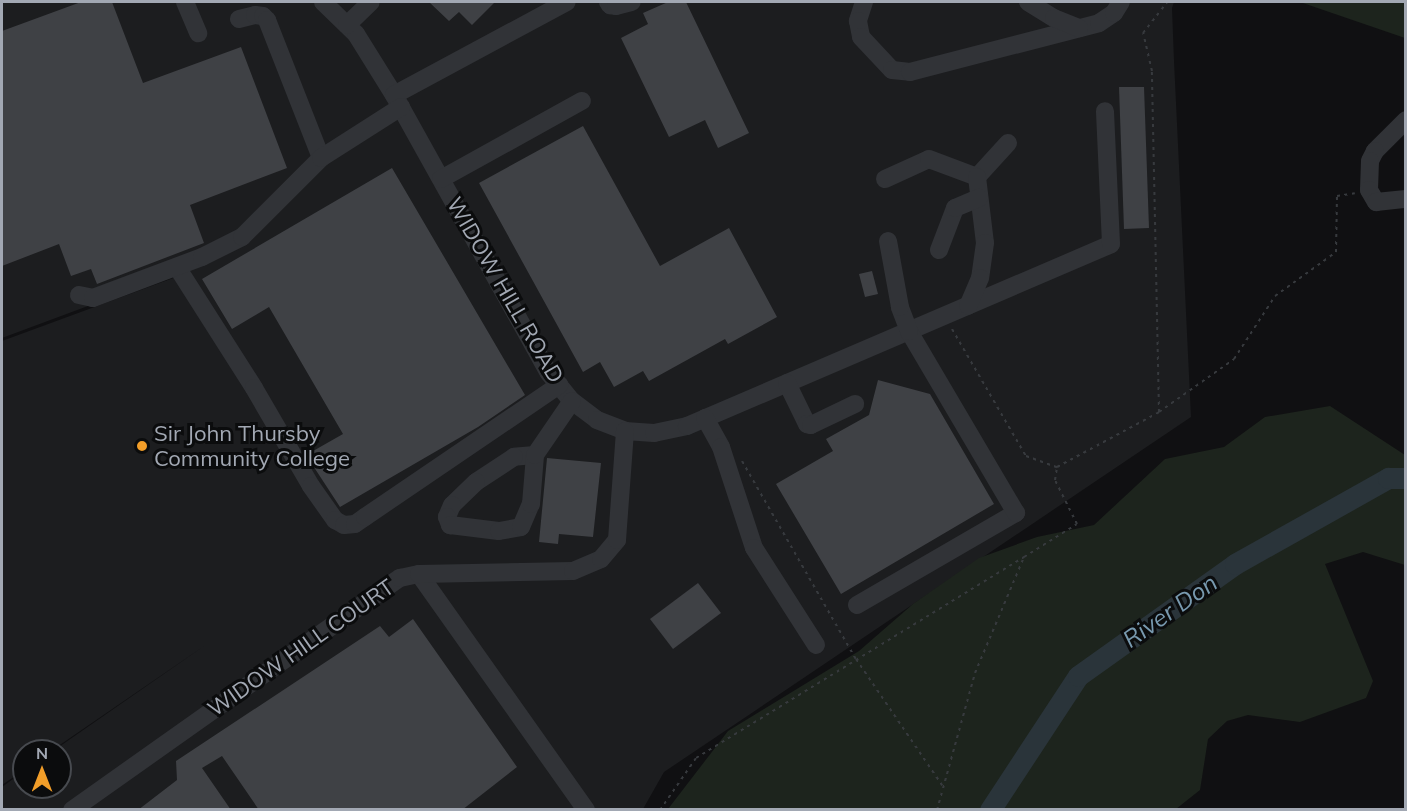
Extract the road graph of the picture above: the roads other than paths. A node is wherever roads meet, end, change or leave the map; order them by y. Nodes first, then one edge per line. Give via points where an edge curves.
1 (186, 2) edge
2 (323, 2) edge
3 (371, 2) edge
4 (567, 2) edge
5 (608, 2) edge
6 (632, 2) edge
7 (864, 2) edge
8 (1028, 2) edge
9 (1121, 2) edge
10 (239, 20) dead end
11 (347, 25) junction
12 (1079, 28) junction
13 (198, 33) dead end
14 (398, 101) junction
15 (582, 101) dead end
16 (1106, 111) dead end
17 (1406, 120) edge
18 (1008, 143) dead end
19 (321, 158) junction
20 (977, 177) junction
21 (441, 179) junction
22 (885, 179) dead end
23 (979, 198) junction
24 (1406, 199) edge
25 (888, 241) dead end
26 (939, 250) dead end
27 (177, 267) junction
28 (79, 295) dead end
29 (968, 306) junction
30 (909, 331) junction
31 (787, 383) junction
32 (559, 385) junction
33 (572, 401) junction
34 (855, 404) dead end
35 (705, 418) junction
36 (626, 431) junction
37 (535, 455) junction
38 (419, 574) junction
39 (857, 605) dead end
40 (816, 645) dead end
41 (582, 808) edge
42 (72, 810) edge

1 - 13 street
2 - 11 street, WIDOW HILL ROAD
3 - 11 street
4 - 14 street
5 - 6 street via 616,6
7 - 12 street via 858,21 861,37 892,70 910,72
8 - 12 street
9 - 12 street via 1114,13 1099,23
10 - 19 street via 255,15 267,20
11 - 14 street, WIDOW HILL ROAD
14 - 19 street
14 - 21 street, WIDOW HILL ROAD
15 - 21 street
16 - 29 street, WIDOW HILL ROAD via 1111,244
17 - 24 street via 1375,151 1370,161 1369,190 1376,202
18 - 20 street
19 - 27 street via 242,237
20 - 22 street via 929,159
20 - 23 street
21 - 32 street, WIDOW HILL ROAD via 549,374
23 - 26 street via 955,208
23 - 29 street via 985,243 980,278
25 - 30 street via 900,307
27 - 28 street via 93,298
27 - 32 street via 243,369 311,486 334,520 344,525 355,524
29 - 30 street, WIDOW HILL ROAD
30 - 31 street, WIDOW HILL ROAD
30 - 39 street via 1016,513
31 - 34 street via 807,424
31 - 35 street, WIDOW HILL ROAD
32 - 33 street, WIDOW HILL ROAD
33 - 36 street, WIDOW HILL ROAD via 597,420
33 - 37 street
35 - 36 street, WIDOW HILL ROAD via 654,433
35 - 40 street via 721,447 754,548
36 - 38 street, WIDOW HILL COURT via 616,540 601,560 573,572
37 - 37 street via 531,504 521,527 499,531 450,525 447,517 452,505 476,482 514,457
38 - 41 street
38 - 42 street, WIDOW HILL COURT via 400,578

